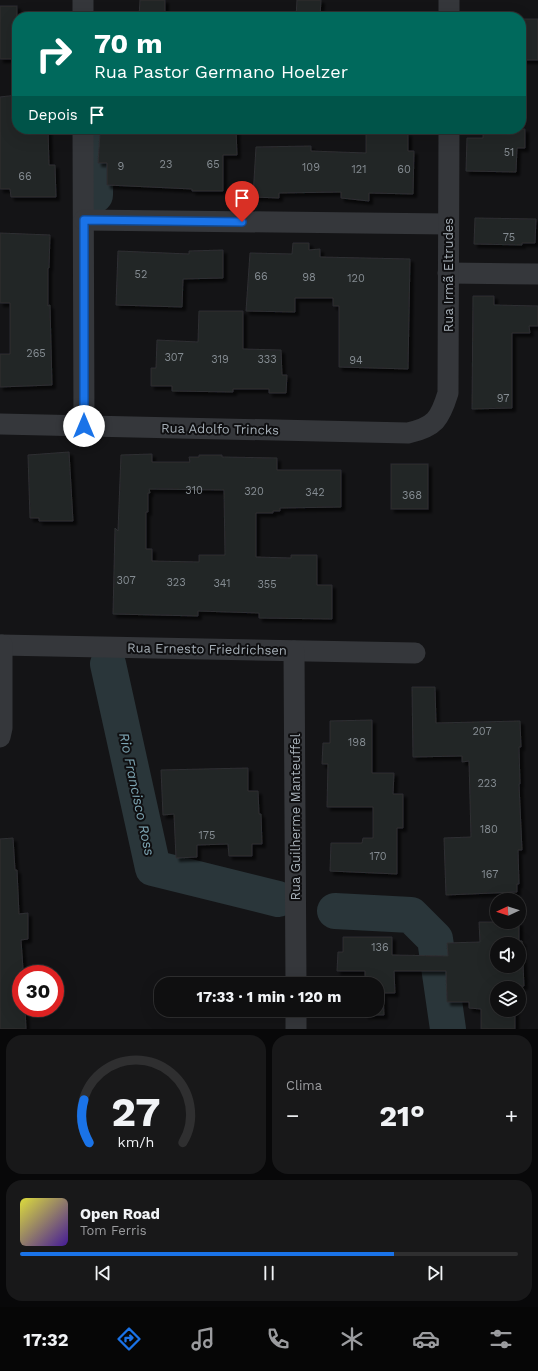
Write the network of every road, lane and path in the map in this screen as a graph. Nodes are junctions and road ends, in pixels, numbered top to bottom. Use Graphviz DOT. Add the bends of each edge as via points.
graph roads {
  1 [pos="83,0"];
  2 [pos="449,0"];
  3 [pos="83,12"];
  4 [pos="449,12"];
  5 [pos="83,134"];
  6 [pos="448,134"];
  7 [pos="84,220"];
  8 [pos="448,224"];
  9 [pos="448,273"];
  10 [pos="538,274"];
  11 [pos="437,419"];
  12 [pos="0,424"];
  13 [pos="84,426"];
  14 [pos="1,645"];
  15 [pos="294,651"];
  16 [pos="415,653"];
  17 [pos="0,737"];
  18 [pos="296,977"];
  19 [pos="296,1017"];
  20 [pos="296,1029"];
  1 -- 3 [label="street"];
  2 -- 4 [label="street"];
  5 -- 7 [label="street"];
  6 -- 8 [label="street, Rua Irmã Eltrudes"];
  7 -- 8 [label="street"];
  7 -- 13 [label="street"];
  8 -- 9 [label="street, Rua Irmã Eltrudes"];
  9 -- 10 [label="street"];
  9 -- 11 [label="street, Rua Irmã Eltrudes" via="448,393"];
  11 -- 13 [label="street, Rua Adolfo Trincks" via="424,429 408,433"];
  12 -- 13 [label="street, Rua Adolfo Trincks"];
  14 -- 15 [label="street, Rua Ernesto Friedrichsen"];
  14 -- 17 [label="street"];
  15 -- 16 [label="street, Rua Ernesto Friedrichsen"];
  15 -- 18 [label="street, Rua Guilherme Manteuffel"];
  19 -- 20 [label="street"];
}
